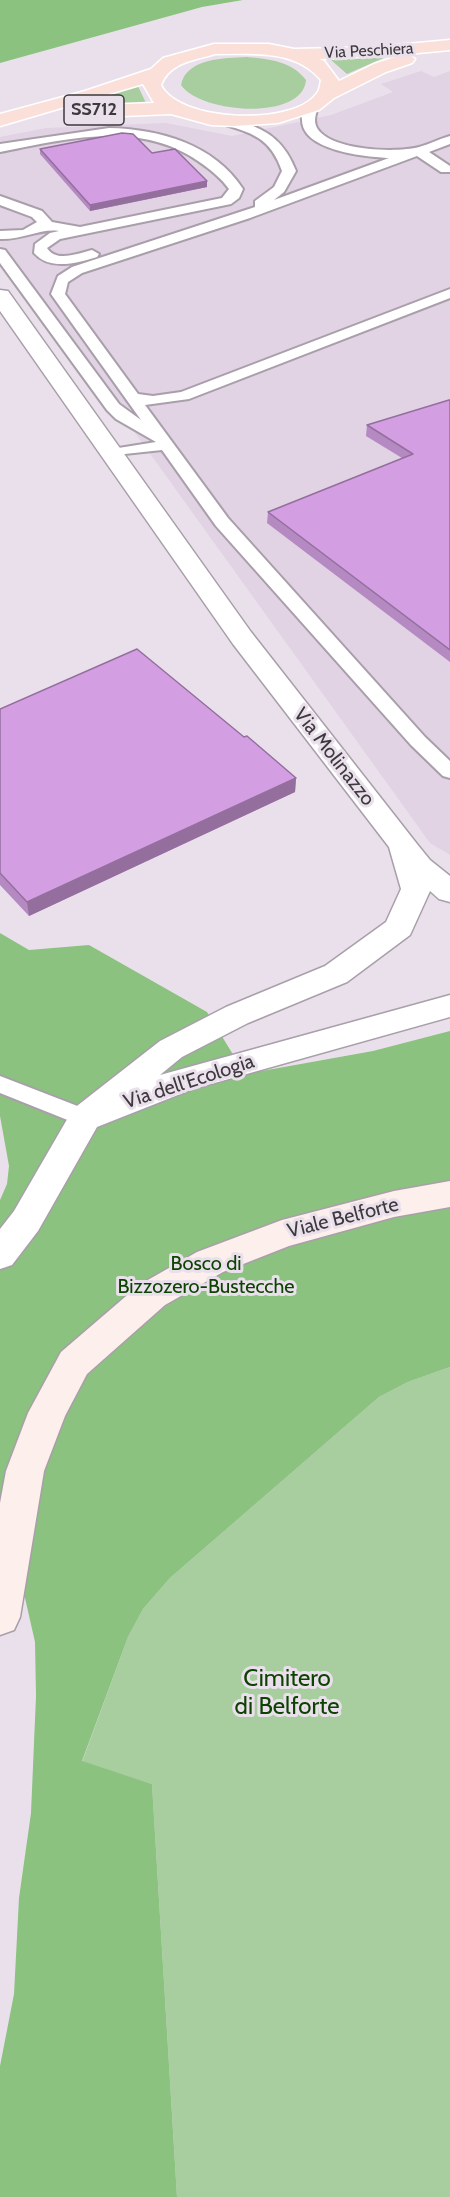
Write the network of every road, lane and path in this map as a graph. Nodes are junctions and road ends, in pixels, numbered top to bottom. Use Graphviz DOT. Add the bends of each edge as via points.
graph roads {
  1 [pos="448,46"];
  2 [pos="294,54"];
  3 [pos="157,73"];
  4 [pos="327,94"];
  5 [pos="312,106"];
  6 [pos="176,108"];
  7 [pos="7,118"];
  8 [pos="224,120"];
  9 [pos="450,140"];
  10 [pos="0,148"];
  11 [pos="417,152"];
  12 [pos="446,169"];
  13 [pos="0,200"];
  14 [pos="245,214"];
  15 [pos="44,222"];
  16 [pos="84,230"];
  17 [pos="0,235"];
  18 [pos="0,254"];
  19 [pos="35,263"];
  20 [pos="450,293"];
  21 [pos="0,296"];
  22 [pos="33,299"];
  23 [pos="132,398"];
  24 [pos="171,400"];
  25 [pos="164,442"];
  26 [pos="112,453"];
  27 [pos="446,767"];
  28 [pos="403,845"];
  29 [pos="450,892"];
  30 [pos="450,1006"];
  31 [pos="0,1084"];
  32 [pos="85,1118"];
  33 [pos="450,1194"];
  34 [pos="0,1255"];
  35 [pos="0,1617"];
  1 -- 2 [label="main road, Via Peschiera"];
  1 -- 4 [label="main road, Via Peschiera" via="380,68"];
  2 -- 3 [label="main road, Via Peschiera" via="269,49 214,49 169,62"];
  2 -- 4 [label="main road, Via Peschiera" via="318,65 330,79"];
  3 -- 6 [label="main road, Via Peschiera" via="152,85 159,98"];
  3 -- 7 [label="main road, Via Peschiera / SS712"];
  4 -- 5 [label="main road, Via Peschiera"];
  5 -- 8 [label="main road, Via Peschiera" via="278,117"];
  5 -- 11 [label="lane" via="307,126 330,144 372,153"];
  6 -- 7 [label="main road, Via Peschiera / SS712"];
  6 -- 8 [label="main road, Via Peschiera"];
  8 -- 14 [label="lane" via="262,133 283,150 289,171 279,189"];
  9 -- 11 [label="lane"];
  10 -- 16 [label="lane" via="98,132 160,136 192,148 236,189 226,201"];
  11 -- 12 [label="lane"];
  11 -- 14 [label="lane"];
  13 -- 15 [label="lane" via="37,214"];
  14 -- 19 [label="lane" via="184,222 69,260 46,258"];
  14 -- 23 [label="lane" via="88,266 65,276 58,284 58,294"];
  15 -- 16 [label="lane"];
  15 -- 17 [label="lane" via="28,233"];
  16 -- 19 [label="lane" via="55,236 40,247"];
  18 -- 22 [label="lane"];
  19 -- 22 [label="lane" via="29,291"];
  20 -- 24 [label="lane"];
  21 -- 26 [label="street, Via Molinazzo"];
  22 -- 25 [label="lane" via="122,416"];
  23 -- 24 [label="lane"];
  23 -- 25 [label="lane"];
  24 -- 25 [label="lane" via="162,410"];
  25 -- 26 [label="lane"];
  25 -- 27 [label="lane" via="249,555"];
  26 -- 28 [label="street, Via Molinazzo" via="242,638"];
  28 -- 29 [label="street" via="420,867"];
  28 -- 32 [label="street, Via Molinazzo" via="416,889 399,928 336,974 237,1015 171,1049"];
  30 -- 32 [label="street, Via dell'Ecologia" via="184,1079"];
  31 -- 32 [label="lane"];
  32 -- 34 [label="street" via="26,1221"];
  33 -- 35 [label="main road, Viale Belforte" via="394,1204 282,1234 210,1262 152,1295 74,1363 47,1413 25,1471"];
}
